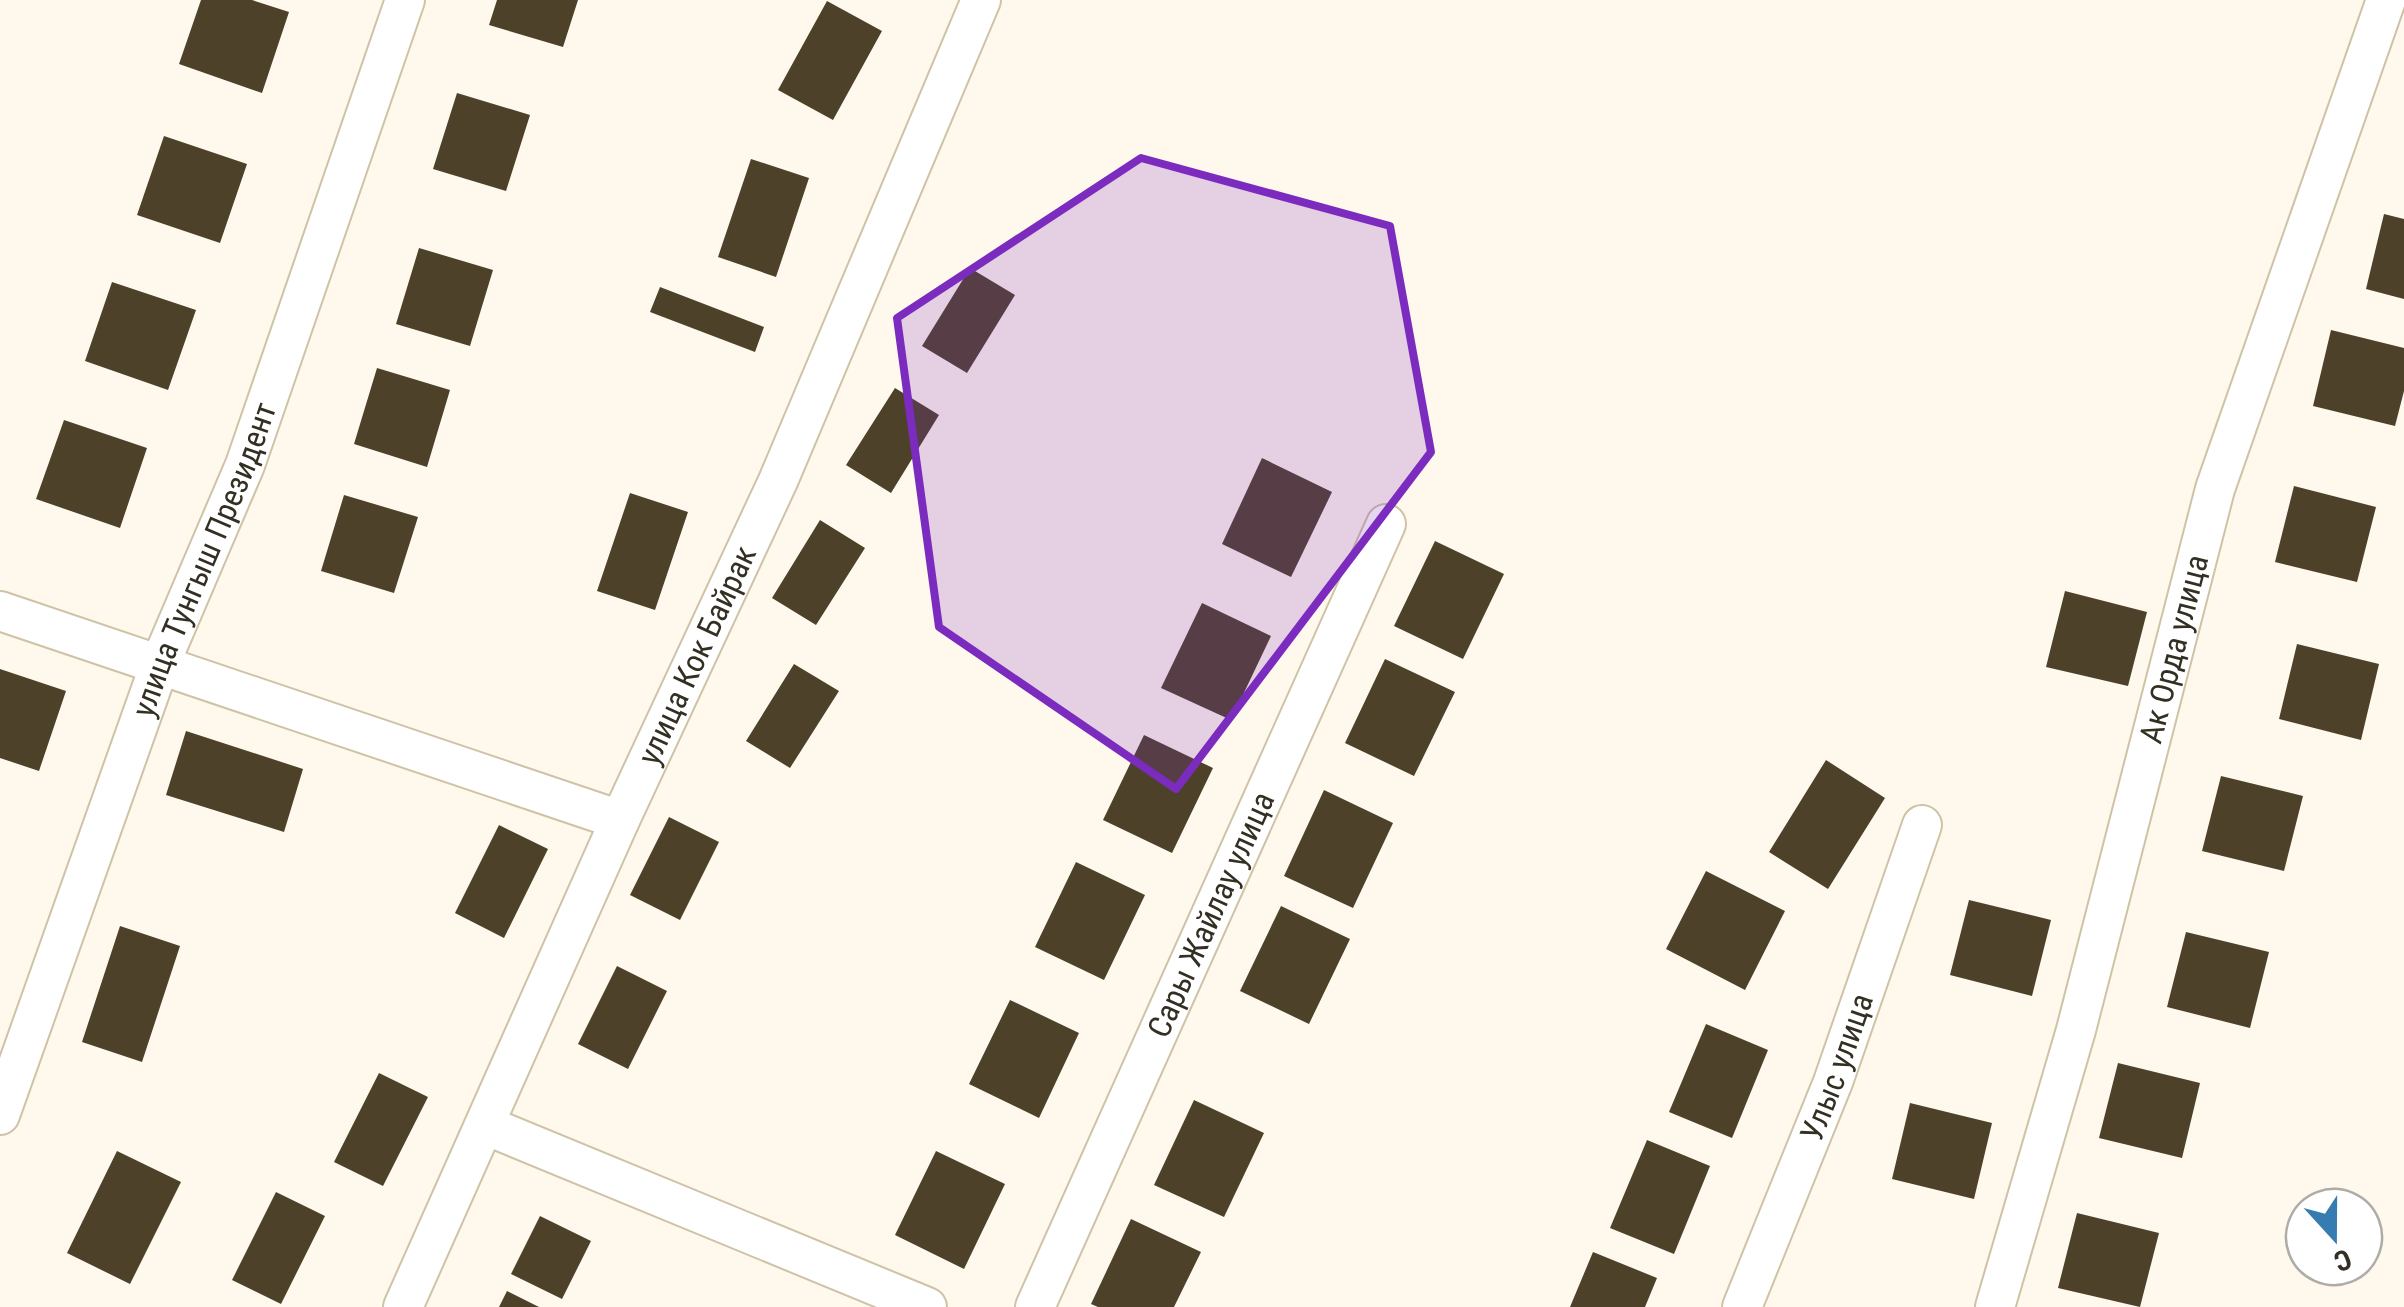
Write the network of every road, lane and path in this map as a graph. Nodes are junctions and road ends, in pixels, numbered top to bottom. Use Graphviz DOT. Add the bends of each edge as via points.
graph roads {
  1 [pos="404,0"];
  2 [pos="981,0"];
  3 [pos="2386,0"];
  4 [pos="1386,524"];
  5 [pos="0,611"];
  6 [pos="160,664"];
  7 [pos="620,820"];
  8 [pos="1922,825"];
  9 [pos="0,1116"];
  10 [pos="485,1125"];
  11 [pos="403,1307"];
  12 [pos="927,1307"];
  13 [pos="1034,1307"];
  14 [pos="1742,1307"];
  15 [pos="1995,1307"];
  1 -- 6 [label="street, улица Тунгыш Президент" via="245,465"];
  2 -- 7 [label="street, улица Кок Байрак" via="778,481"];
  3 -- 15 [label="street, Ак Орда улица" via="2215,489 2076,1030"];
  4 -- 13 [label="street, Сары Жайлау улица"];
  5 -- 6 [label="street"];
  6 -- 7 [label="street"];
  6 -- 9 [label="street, улица Тунгыш Президент"];
  7 -- 10 [label="street, улица Кок Байрак"];
  8 -- 14 [label="street, Улыс улица" via="1832,1082"];
  10 -- 11 [label="street, улица Кок Байрак"];
  10 -- 12 [label="street"];
}
